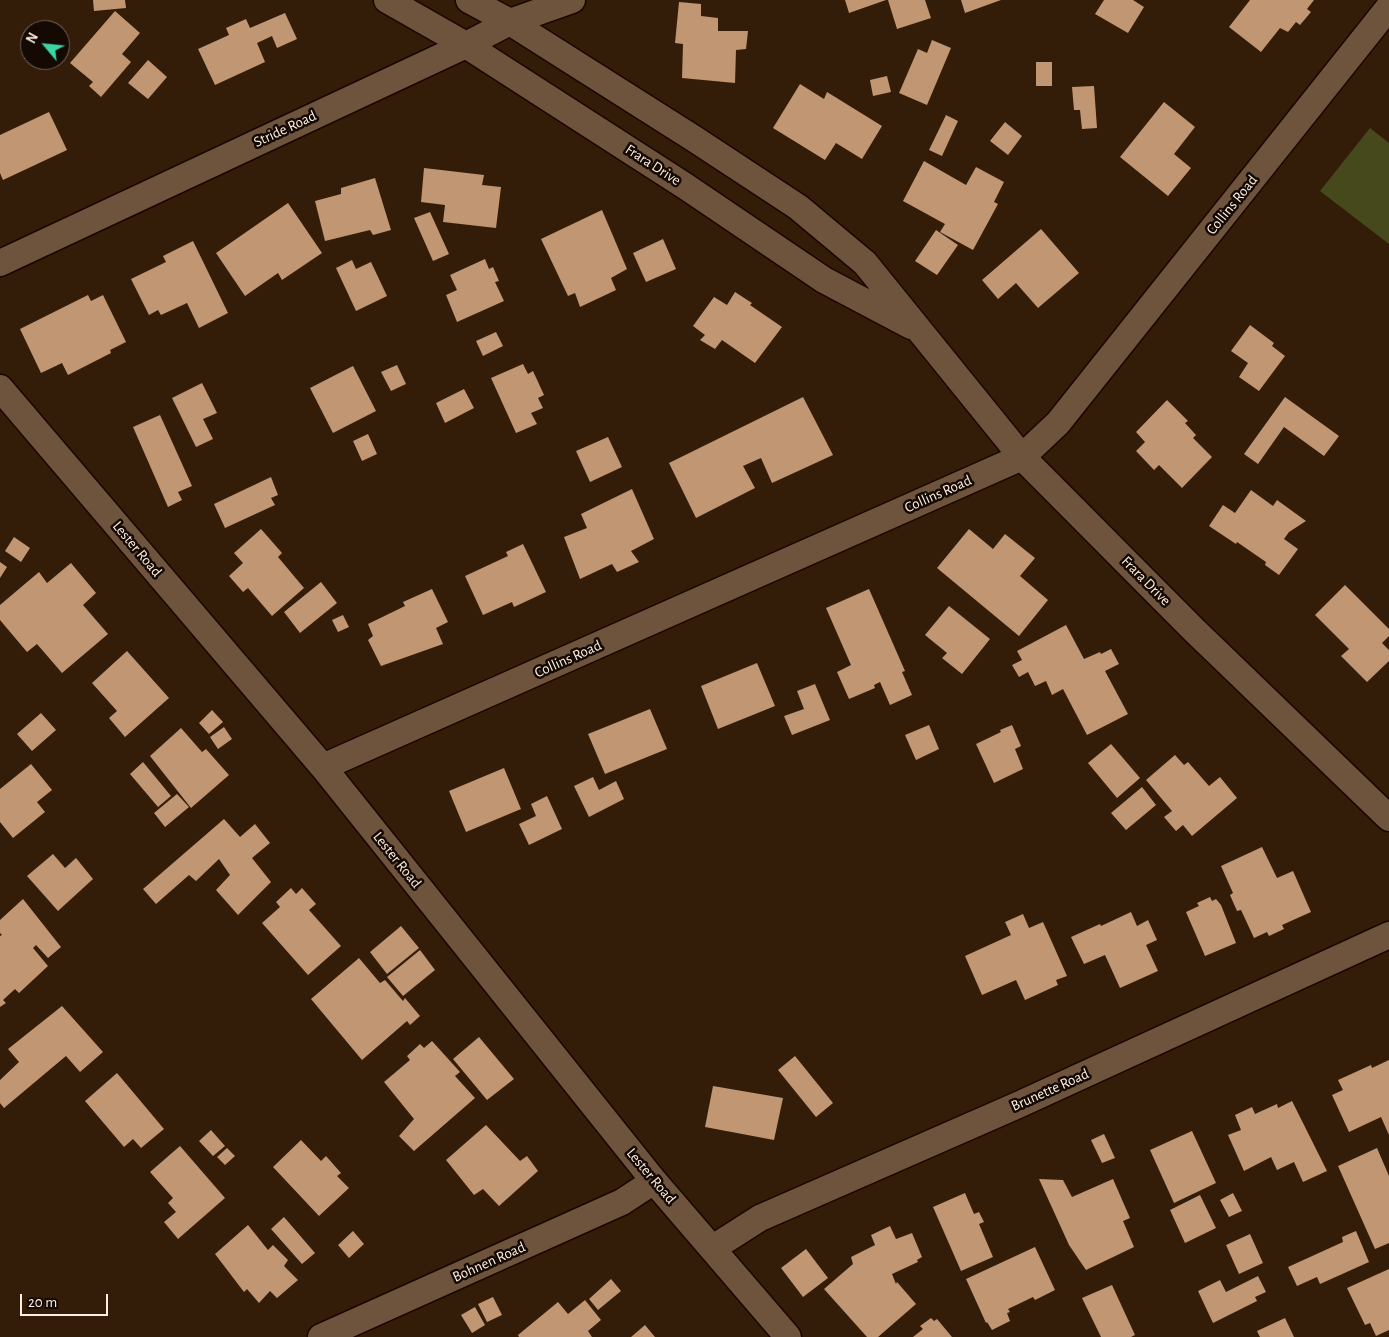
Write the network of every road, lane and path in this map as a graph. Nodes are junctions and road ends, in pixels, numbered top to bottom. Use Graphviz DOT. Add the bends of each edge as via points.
graph roads {
  1 [pos="387,0"];
  2 [pos="469,0"];
  3 [pos="572,0"];
  4 [pos="1389,7"];
  5 [pos="510,22"];
  6 [pos="466,45"];
  7 [pos="0,263"];
  8 [pos="918,329"];
  9 [pos="0,388"];
  10 [pos="1022,457"];
  11 [pos="323,767"];
  12 [pos="1389,818"];
  13 [pos="1389,935"];
  14 [pos="654,1181"];
  15 [pos="713,1248"];
  16 [pos="321,1337"];
  17 [pos="788,1337"];
  1 -- 6 [label="street, Frara Drive"];
  2 -- 5 [label="street, Frara Drive"];
  3 -- 5 [label="street, Stride Road"];
  4 -- 10 [label="street, Collins Road" via="1058,423"];
  5 -- 6 [label="street, Stride Road"];
  5 -- 8 [label="street, Frara Drive" via="798,207 865,263"];
  6 -- 7 [label="street, Stride Road"];
  6 -- 8 [label="street, Frara Drive" via="824,280"];
  8 -- 10 [label="street, Frara Drive"];
  9 -- 11 [label="street, Lester Road"];
  10 -- 11 [label="street, Collins Road"];
  10 -- 12 [label="street, Frara Drive" via="1194,630"];
  11 -- 14 [label="street, Lester Road"];
  13 -- 15 [label="street, Brunette Road" via="1009,1109 760,1218"];
  14 -- 15 [label="street, Lester Road"];
  14 -- 16 [label="street, Bohnen Road" via="622,1202"];
  15 -- 17 [label="street, Lester Road"];
}
